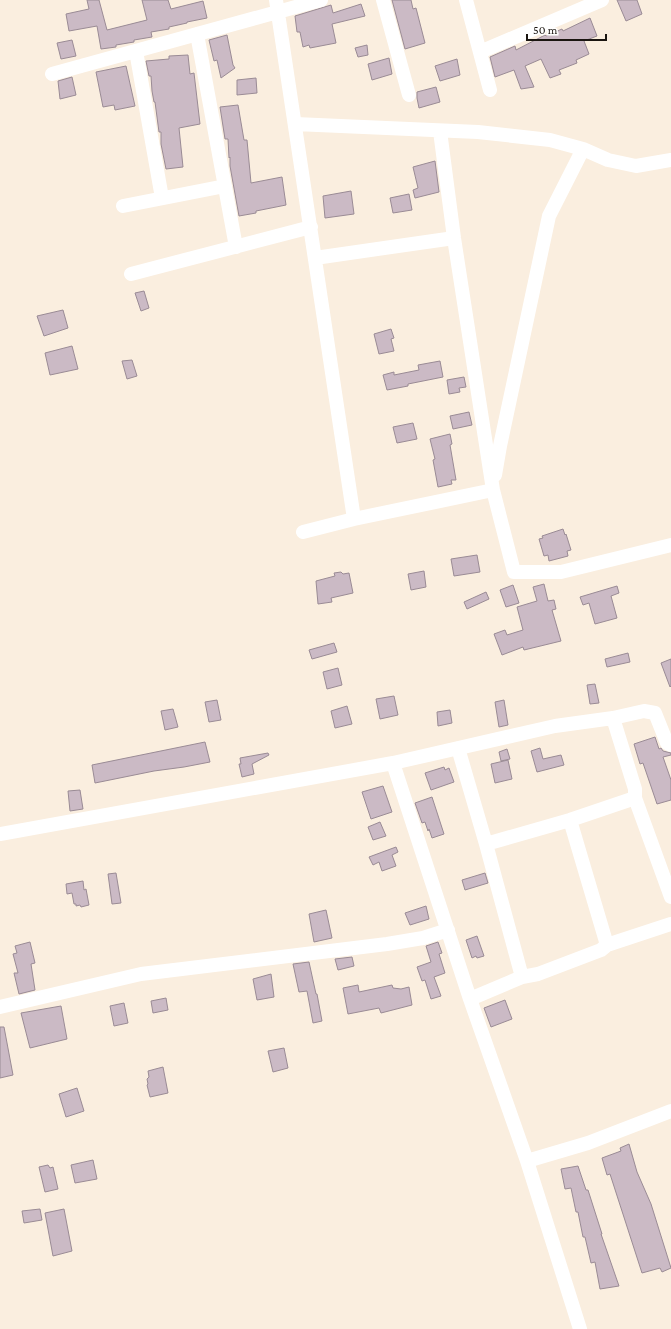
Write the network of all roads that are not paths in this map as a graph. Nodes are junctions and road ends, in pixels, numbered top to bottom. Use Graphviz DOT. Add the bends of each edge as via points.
graph roads {
  1 [pos="321,0"];
  2 [pos="383,0"];
  3 [pos="466,0"];
  4 [pos="602,0"];
  5 [pos="277,6"];
  6 [pos="197,34"];
  7 [pos="136,51"];
  8 [pos="480,52"];
  9 [pos="52,74"];
  10 [pos="490,90"];
  11 [pos="409,95"];
  12 [pos="295,124"];
  13 [pos="440,131"];
  14 [pos="583,149"];
  15 [pos="671,160"];
  16 [pos="224,186"];
  17 [pos="162,198"];
  18 [pos="123,206"];
  19 [pos="311,227"];
  20 [pos="454,238"];
  21 [pos="236,247"];
  22 [pos="315,258"];
  23 [pos="131,274"];
  24 [pos="493,490"];
  25 [pos="354,519"];
  26 [pos="303,532"];
  27 [pos="671,545"];
  28 [pos="613,718"];
  29 [pos="671,745"];
  30 [pos="458,748"];
  31 [pos="394,763"];
  32 [pos="635,798"];
  33 [pos="570,820"];
  34 [pos="0,834"];
  35 [pos="486,844"];
  36 [pos="671,897"];
  37 [pos="671,924"];
  38 [pos="448,930"];
  39 [pos="607,945"];
  40 [pos="522,977"];
  41 [pos="470,999"];
  42 [pos="0,1007"];
  43 [pos="671,1111"];
  44 [pos="527,1161"];
  45 [pos="580,1329"];
  1 -- 5 [label="street"];
  2 -- 11 [label="street"];
  3 -- 8 [label="street"];
  4 -- 8 [label="street"];
  5 -- 6 [label="street"];
  5 -- 12 [label="street"];
  6 -- 7 [label="street"];
  6 -- 16 [label="street"];
  7 -- 9 [label="street"];
  7 -- 17 [label="street"];
  8 -- 10 [label="street"];
  12 -- 13 [label="street"];
  12 -- 19 [label="street"];
  13 -- 14 [label="street" via="478,132 550,140"];
  13 -- 20 [label="street"];
  14 -- 15 [label="street" via="608,160 636,166"];
  14 -- 24 [label="street" via="550,216 500,446"];
  16 -- 17 [label="street"];
  16 -- 21 [label="street"];
  17 -- 18 [label="street"];
  19 -- 21 [label="street"];
  19 -- 22 [label="street"];
  20 -- 22 [label="street"];
  20 -- 24 [label="street"];
  21 -- 23 [label="street"];
  22 -- 25 [label="street"];
  24 -- 25 [label="street"];
  24 -- 27 [label="street" via="514,572 561,572"];
  25 -- 26 [label="street"];
  28 -- 29 [label="street" via="644,711 655,713 667,743"];
  28 -- 30 [label="street" via="555,726"];
  28 -- 32 [label="street" via="635,789"];
  30 -- 31 [label="street"];
  30 -- 35 [label="street"];
  31 -- 34 [label="street"];
  31 -- 38 [label="street"];
  32 -- 33 [label="street"];
  32 -- 36 [label="street"];
  33 -- 35 [label="street"];
  33 -- 39 [label="street"];
  35 -- 40 [label="street"];
  37 -- 39 [label="street"];
  38 -- 41 [label="street"];
  38 -- 42 [label="street" via="423,938 387,944 141,974"];
  39 -- 40 [label="street" via="601,950 552,969"];
  40 -- 41 [label="street"];
  41 -- 44 [label="street"];
  43 -- 44 [label="street" via="588,1143"];
  44 -- 45 [label="street"];
}
